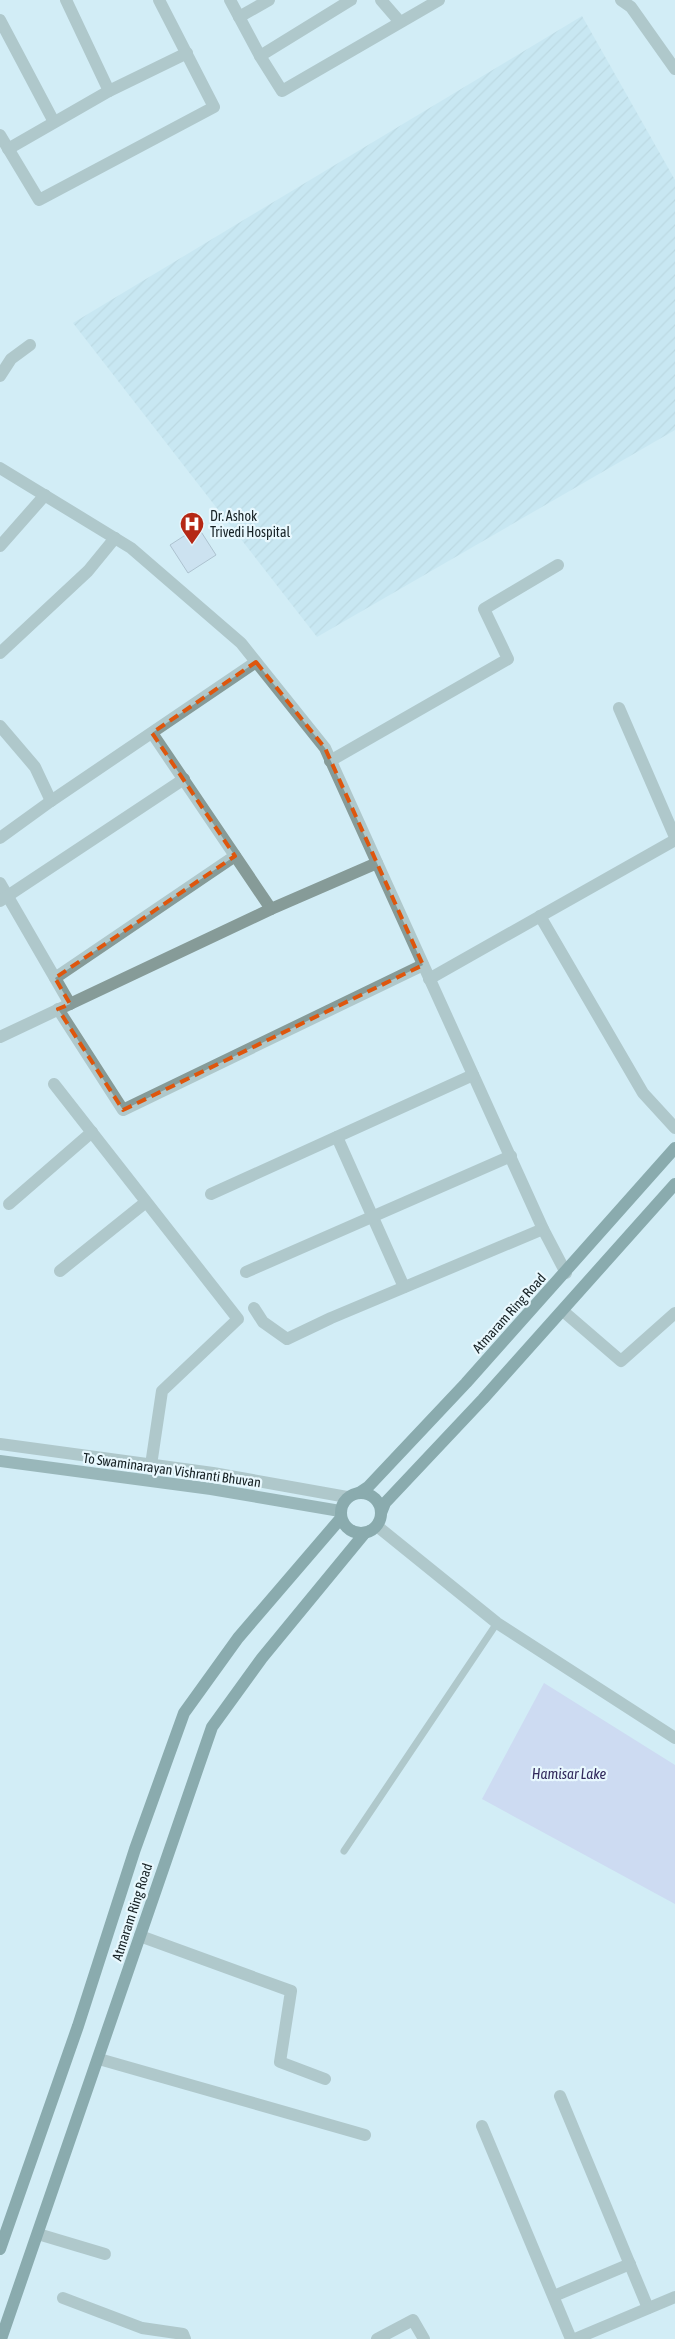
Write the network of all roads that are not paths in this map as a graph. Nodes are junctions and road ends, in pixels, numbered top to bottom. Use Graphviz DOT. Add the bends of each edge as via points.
graph roads {
  1 [pos="66,0"];
  2 [pos="159,0"];
  3 [pos="230,0"];
  4 [pos="269,0"];
  5 [pos="351,0"];
  6 [pos="381,0"];
  7 [pos="438,0"];
  8 [pos="627,2"];
  9 [pos="239,17"];
  10 [pos="0,20"];
  11 [pos="400,22"];
  12 [pos="187,53"];
  13 [pos="260,56"];
  14 [pos="675,69"];
  15 [pos="109,91"];
  16 [pos="54,122"];
  17 [pos="0,135"];
  18 [pos="8,149"];
  19 [pos="30,345"];
  20 [pos="0,376"];
  21 [pos="0,468"];
  22 [pos="45,495"];
  23 [pos="115,538"];
  24 [pos="0,546"];
  25 [pos="558,565"];
  26 [pos="0,653"];
  27 [pos="256,662"];
  28 [pos="619,708"];
  29 [pos="0,726"];
  30 [pos="152,733"];
  31 [pos="330,761"];
  32 [pos="184,780"];
  33 [pos="51,801"];
  34 [pos="0,838"];
  35 [pos="675,838"];
  36 [pos="235,856"];
  37 [pos="377,863"];
  38 [pos="0,883"];
  39 [pos="4,899"];
  40 [pos="271,909"];
  41 [pos="540,916"];
  42 [pos="423,965"];
  43 [pos="55,978"];
  44 [pos="429,979"];
  45 [pos="70,1004"];
  46 [pos="58,1010"];
  47 [pos="0,1037"];
  48 [pos="473,1075"];
  49 [pos="54,1084"];
  50 [pos="675,1128"];
  51 [pos="92,1132"];
  52 [pos="337,1137"];
  53 [pos="675,1148"];
  54 [pos="511,1156"];
  55 [pos="675,1184"];
  56 [pos="211,1194"];
  57 [pos="146,1202"];
  58 [pos="9,1204"];
  59 [pos="372,1218"];
  60 [pos="543,1229"];
  61 [pos="60,1271"];
  62 [pos="246,1272"];
  63 [pos="566,1272"];
  64 [pos="404,1287"];
  65 [pos="254,1308"];
  66 [pos="563,1311"];
  67 [pos="675,1314"];
  68 [pos="0,1444"];
  69 [pos="0,1461"];
  70 [pos="151,1465"];
  71 [pos="353,1495"];
  72 [pos="381,1513"];
  73 [pos="340,1514"];
  74 [pos="377,1526"];
  75 [pos="364,1534"];
  76 [pos="497,1622"];
  77 [pos="675,1738"];
  78 [pos="344,1851"];
  79 [pos="140,1936"];
  80 [pos="99,2059"];
  81 [pos="325,2079"];
  82 [pos="560,2096"];
  83 [pos="482,2126"];
  84 [pos="365,2135"];
  85 [pos="38,2234"];
  86 [pos="0,2249"];
  87 [pos="105,2254"];
  88 [pos="630,2264"];
  89 [pos="554,2296"];
  90 [pos="675,2297"];
  91 [pos="63,2298"];
  92 [pos="648,2308"];
  93 [pos="1,2339"];
  94 [pos="185,2339"];
  95 [pos="377,2339"];
  96 [pos="424,2339"];
  97 [pos="573,2339"];
  1 -- 15 [label="street"];
  2 -- 12 [label="street"];
  3 -- 9 [label="street"];
  4 -- 9 [label="street"];
  5 -- 13 [label="street"];
  6 -- 11 [label="street"];
  7 -- 11 [label="street"];
  8 -- 14 [label="street"];
  9 -- 13 [label="street"];
  10 -- 16 [label="street"];
  11 -- 13 [label="street" via="282,91"];
  12 -- 15 [label="street"];
  12 -- 18 [label="street" via="214,107 98,170 39,200"];
  15 -- 16 [label="street"];
  16 -- 18 [label="street"];
  17 -- 18 [label="street"];
  19 -- 20 [label="street" via="11,359"];
  21 -- 22 [label="street"];
  22 -- 23 [label="street"];
  22 -- 24 [label="street"];
  23 -- 26 [label="street" via="88,571"];
  23 -- 27 [label="street" via="131,548 241,643"];
  25 -- 31 [label="street" via="484,609 508,659"];
  27 -- 30 [label="street"];
  27 -- 31 [label="street" via="324,748"];
  28 -- 35 [label="street"];
  29 -- 33 [label="street" via="35,767"];
  30 -- 32 [label="street"];
  30 -- 33 [label="street"];
  31 -- 37 [label="street"];
  32 -- 36 [label="street"];
  32 -- 39 [label="street"];
  33 -- 34 [label="street"];
  35 -- 41 [label="street"];
  36 -- 40 [label="street"];
  36 -- 43 [label="street"];
  37 -- 40 [label="street"];
  37 -- 42 [label="street"];
  38 -- 39 [label="street"];
  39 -- 43 [label="street"];
  40 -- 45 [label="street"];
  41 -- 44 [label="street"];
  41 -- 50 [label="street" via="643,1093"];
  42 -- 44 [label="street"];
  42 -- 46 [label="street" via="124,1110"];
  43 -- 45 [label="street"];
  44 -- 48 [label="street"];
  45 -- 46 [label="street"];
  46 -- 47 [label="street"];
  48 -- 52 [label="street"];
  48 -- 54 [label="street"];
  49 -- 51 [label="street"];
  51 -- 57 [label="street"];
  51 -- 58 [label="street"];
  52 -- 56 [label="street"];
  52 -- 59 [label="street"];
  53 -- 63 [label="main road, Atmaram Ring Road"];
  54 -- 59 [label="street"];
  54 -- 60 [label="street"];
  55 -- 66 [label="main road"];
  57 -- 61 [label="street"];
  57 -- 70 [label="street" via="238,1319 162,1391"];
  59 -- 62 [label="street"];
  59 -- 64 [label="street"];
  60 -- 63 [label="street"];
  60 -- 64 [label="street"];
  63 -- 71 [label="main road, Atmaram Ring Road" via="368,1487"];
  64 -- 65 [label="street" via="287,1339 263,1322"];
  66 -- 67 [label="street" via="621,1360"];
  66 -- 72 [label="main road" via="385,1502"];
  68 -- 70 [label="street"];
  69 -- 73 [label="main road, To Swaminarayan Vishranti Bhuvan" via="211,1489"];
  70 -- 71 [label="street"];
  71 -- 72 [label="main road" via="371,1496"];
  71 -- 73 [label="main road"];
  72 -- 74 [label="main road"];
  73 -- 75 [label="main road" via="349,1531"];
  73 -- 86 [label="main road, Atmaram Ring Road" via="238,1638 184,1713"];
  74 -- 75 [label="main road"];
  74 -- 76 [label="street"];
  75 -- 79 [label="main road, Atmaram Ring Road" via="262,1658 212,1727"];
  76 -- 77 [label="street"];
  76 -- 78 [label="lane"];
  79 -- 80 [label="main road, Atmaram Ring Road"];
  79 -- 81 [label="street" via="291,1990 280,2062"];
  80 -- 84 [label="street"];
  80 -- 85 [label="main road, Atmaram Ring Road"];
  82 -- 88 [label="street"];
  83 -- 89 [label="street"];
  85 -- 87 [label="street"];
  85 -- 93 [label="main road, Atmaram Ring Road"];
  88 -- 89 [label="street"];
  88 -- 92 [label="street"];
  89 -- 97 [label="street"];
  90 -- 92 [label="street"];
  91 -- 94 [label="street" via="142,2328 184,2334"];
  92 -- 97 [label="street"];
  95 -- 96 [label="street" via="413,2320"];
}
